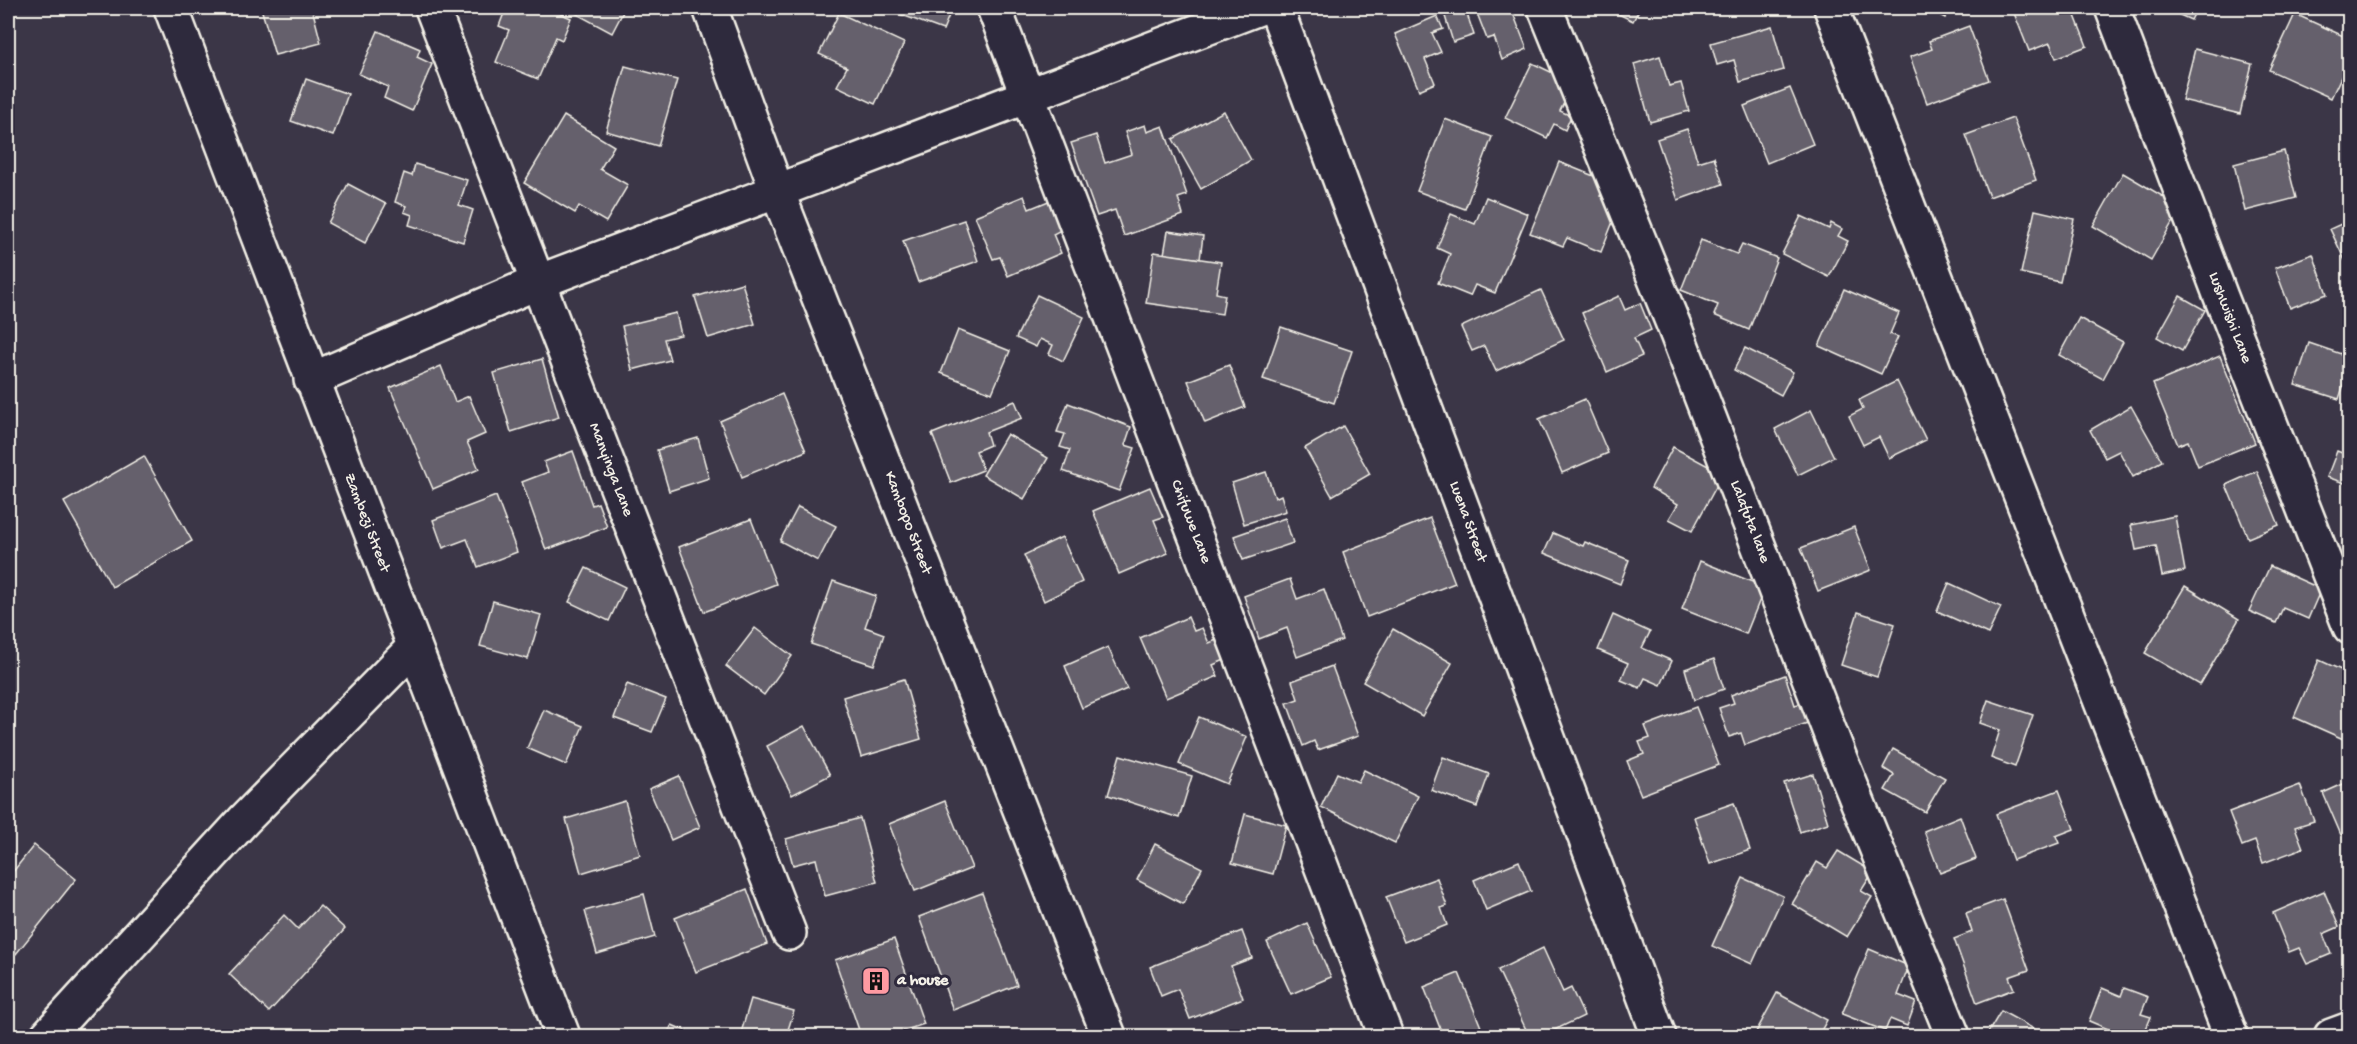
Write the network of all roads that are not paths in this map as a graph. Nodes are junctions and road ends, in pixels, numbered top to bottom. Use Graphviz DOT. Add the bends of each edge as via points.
graph roads {
  1 [pos="171,8"];
  2 [pos="432,8"];
  3 [pos="710,8"];
  4 [pos="994,8"];
  5 [pos="1259,8"];
  6 [pos="1276,8"];
  7 [pos="1545,8"];
  8 [pos="1831,8"];
  9 [pos="2112,8"];
  10 [pos="1028,94"];
  11 [pos="777,191"];
  12 [pos="538,282"];
  13 [pos="311,380"];
  14 [pos="2349,627"];
  15 [pos="414,648"];
  16 [pos="789,933"];
  17 [pos="2349,1029"];
  18 [pos="47,1036"];
  19 [pos="563,1036"];
  20 [pos="1109,1036"];
  21 [pos="1386,1036"];
  22 [pos="1659,1036"];
  23 [pos="1953,1036"];
  24 [pos="2231,1036"];
  25 [pos="2331,1036"];
  1 -- 13 [label="street, Zambezi Street"];
  2 -- 12 [label="street, Manyinga Lane"];
  3 -- 11 [label="street, Kambopo Street"];
  4 -- 10 [label="street, Chifuwe Lane"];
  5 -- 10 [label="street"];
  6 -- 22 [label="street, Luena Street"];
  7 -- 23 [label="street, Lalafuta lane"];
  8 -- 24 [label="street"];
  9 -- 14 [label="street, Lushwishi Lane"];
  10 -- 11 [label="street"];
  10 -- 21 [label="street, Chifuwe Lane"];
  11 -- 12 [label="street"];
  11 -- 20 [label="street, Kambopo Street"];
  12 -- 13 [label="street"];
  12 -- 16 [label="street, Manyinga Lane"];
  13 -- 15 [label="street, Zambezi Street"];
  15 -- 18 [label="street" via="244,820"];
  15 -- 19 [label="street, Zambezi Street"];
  17 -- 25 [label="street"];
}
